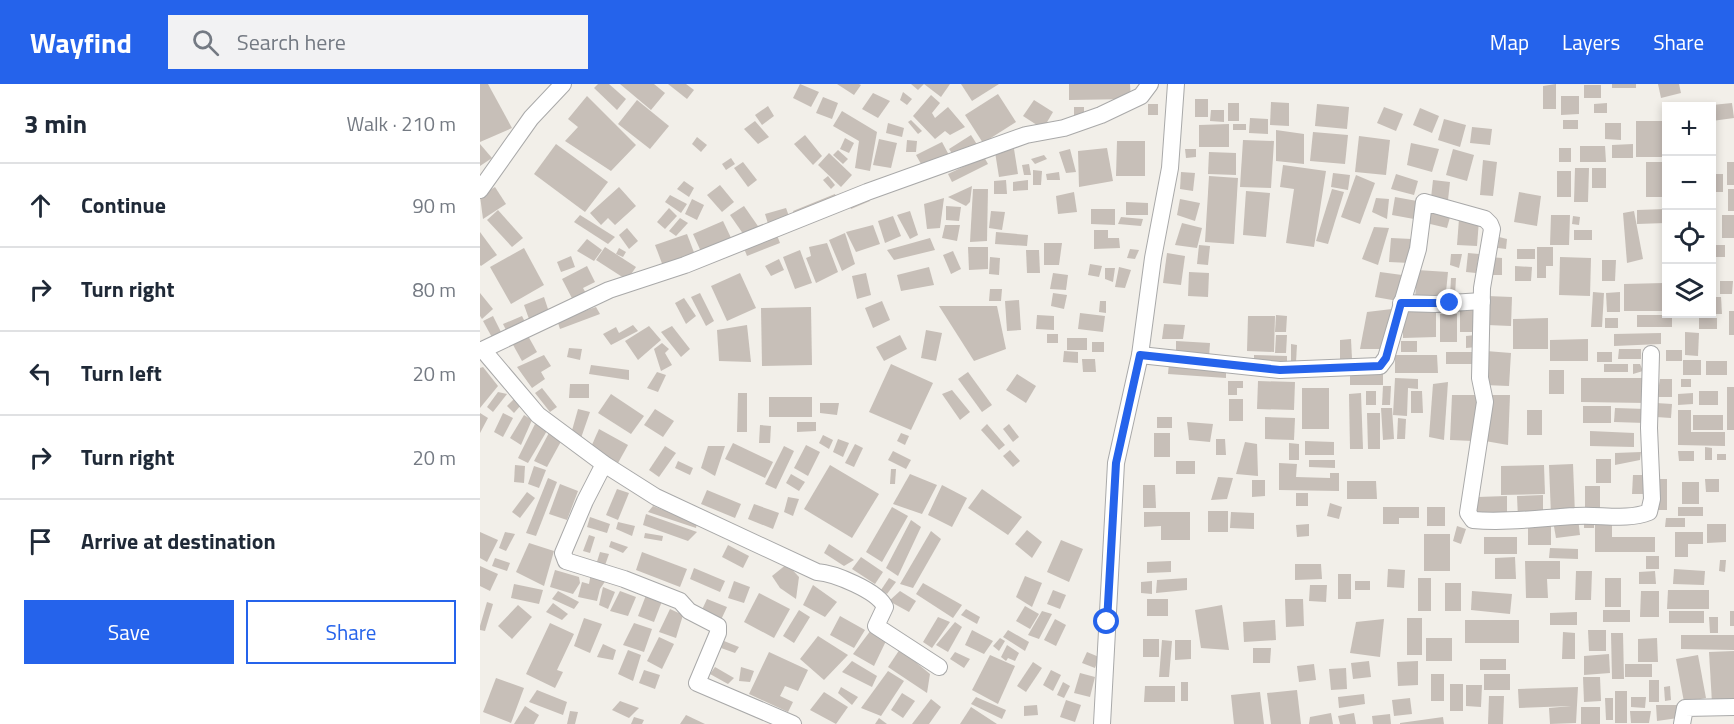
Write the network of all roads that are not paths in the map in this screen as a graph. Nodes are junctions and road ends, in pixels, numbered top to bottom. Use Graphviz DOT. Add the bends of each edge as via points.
graph roads {
  1 [pos="563,84"];
  2 [pos="1150,84"];
  3 [pos="1176,84"];
  4 [pos="480,190"];
  5 [pos="1482,302"];
  6 [pos="1401,303"];
  7 [pos="481,350"];
  8 [pos="1651,354"];
  9 [pos="1140,355"];
  10 [pos="604,464"];
  11 [pos="939,667"];
  12 [pos="1734,707"];
  13 [pos="793,724"];
  14 [pos="1102,724"];
  15 [pos="1682,724"];
  1 -- 4 [label="street" via="531,118"];
  2 -- 7 [label="street" via="1142,96 1101,115 1064,128 1026,135 867,192 685,266 609,290"];
  3 -- 9 [label="street" via="1170,168"];
  5 -- 6 [label="street"];
  5 -- 6 [label="street" via="1490,224 1425,201 1418,249"];
  5 -- 8 [label="street" via="1480,378 1485,402 1468,506 1473,520 1632,517 1649,512"];
  6 -- 9 [label="street" via="1386,358 1380,366 1280,370"];
  7 -- 10 [label="street" via="538,415"];
  9 -- 14 [label="street" via="1116,463"];
  10 -- 11 [label="street" via="656,497 817,572 833,573 875,597 885,607 876,626"];
  10 -- 13 [label="street" via="563,553 566,561 680,601 689,611 718,626 697,683"];
  12 -- 15 [label="street" via="1685,708"];
}
